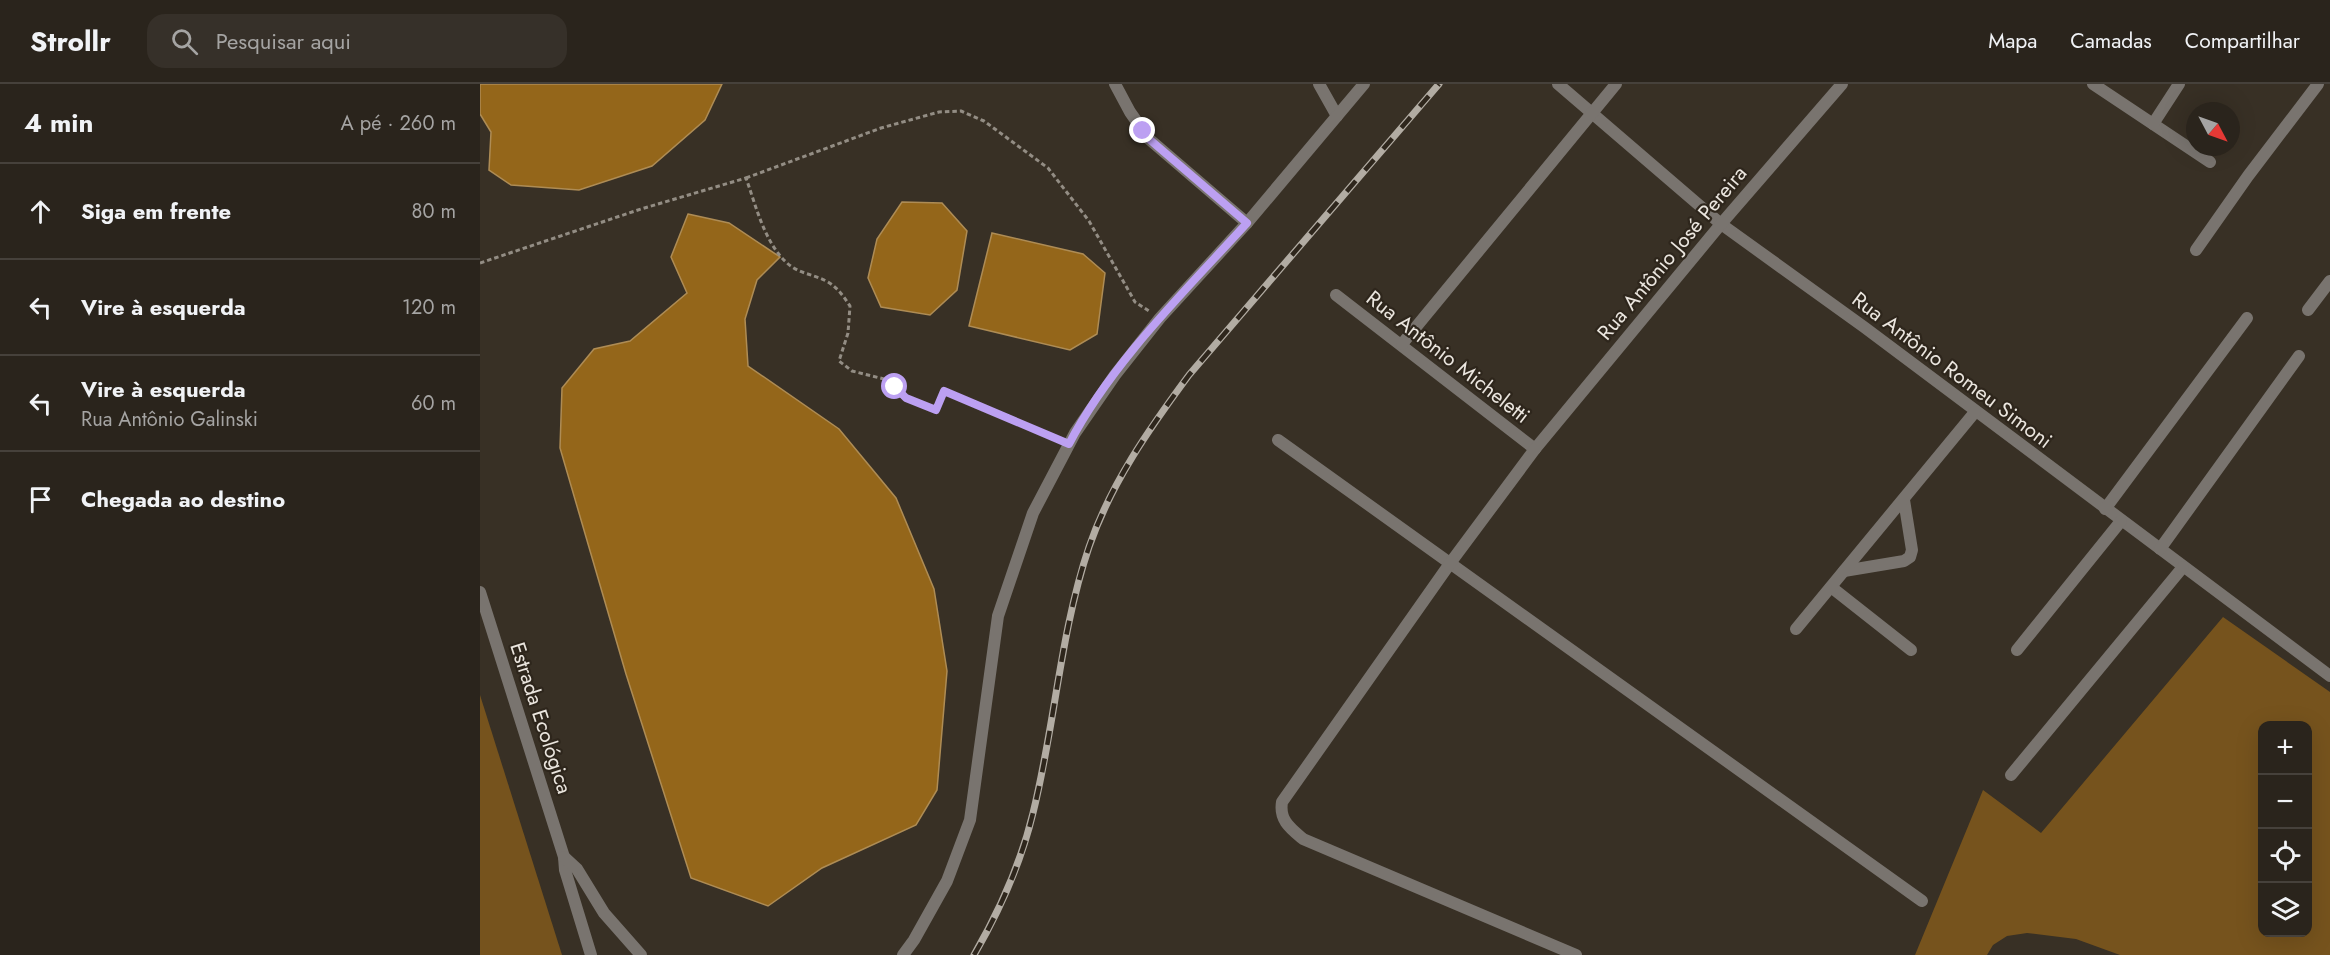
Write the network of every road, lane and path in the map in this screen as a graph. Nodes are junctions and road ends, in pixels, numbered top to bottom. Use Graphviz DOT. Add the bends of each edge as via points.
graph roads {
  1 [pos="1115,84"];
  2 [pos="1319,84"];
  3 [pos="1364,84"];
  4 [pos="1558,84"];
  5 [pos="1616,84"];
  6 [pos="1842,84"];
  7 [pos="2093,84"];
  8 [pos="2179,84"];
  9 [pos="2318,84"];
  10 [pos="1590,113"];
  11 [pos="1337,116"];
  12 [pos="2152,124"];
  13 [pos="2210,162"];
  14 [pos="746,178"];
  15 [pos="1247,223"];
  16 [pos="1721,224"];
  17 [pos="2196,250"];
  18 [pos="480,263"];
  19 [pos="2330,281"];
  20 [pos="1336,295"];
  21 [pos="2308,310"];
  22 [pos="1160,318"];
  23 [pos="2247,318"];
  24 [pos="1402,344"];
  25 [pos="2299,356"];
  26 [pos="1975,412"];
  27 [pos="1278,440"];
  28 [pos="1069,444"];
  29 [pos="1535,449"];
  30 [pos="1904,500"];
  31 [pos="2105,509"];
  32 [pos="2121,521"];
  33 [pos="2160,549"];
  34 [pos="1451,562"];
  35 [pos="2183,567"];
  36 [pos="1844,571"];
  37 [pos="1831,587"];
  38 [pos="480,592"];
  39 [pos="1796,628"];
  40 [pos="1911,650"];
  41 [pos="2017,650"];
  42 [pos="2330,676"];
  43 [pos="2011,775"];
  44 [pos="564,857"];
  45 [pos="1922,901"];
  46 [pos="591,955"];
  47 [pos="641,955"];
  48 [pos="903,955"];
  49 [pos="1576,955"];
  1 -- 15 [label="street" via="1149,139"];
  2 -- 11 [label="street"];
  3 -- 11 [label="street"];
  4 -- 10 [label="street, Rua Antônio Romeu Simoni"];
  5 -- 10 [label="street"];
  6 -- 16 [label="street, Rua Antônio José Pereira"];
  7 -- 12 [label="street"];
  8 -- 12 [label="street"];
  9 -- 17 [label="street"];
  10 -- 16 [label="street, Rua Antônio Romeu Simoni"];
  10 -- 24 [label="street"];
  11 -- 15 [label="street"];
  12 -- 13 [label="street"];
  14 -- 18 [label="path"];
  14 -- 22 [label="path" via="881,128 939,112 961,111 984,121 1048,168 1089,221 1135,302"];
  14 -- 28 [label="path" via="772,244 786,262 806,275 827,281 850,306 848,333 839,361 852,371 884,379 906,398 936,410 944,391"];
  15 -- 22 [label="street"];
  16 -- 26 [label="street, Rua Antônio Romeu Simoni"];
  16 -- 29 [label="street, Rua Antônio José Pereira"];
  19 -- 21 [label="street"];
  20 -- 24 [label="street, Rua Antônio Micheletti"];
  22 -- 28 [label="street" via="1114,375"];
  23 -- 31 [label="street"];
  24 -- 29 [label="street, Rua Antônio Micheletti"];
  25 -- 33 [label="street"];
  26 -- 30 [label="street"];
  26 -- 31 [label="street, Rua Antônio Romeu Simoni"];
  27 -- 34 [label="street"];
  28 -- 48 [label="street" via="1033,513 998,616 970,820 947,881"];
  29 -- 34 [label="street, Rua Antônio José Pereira"];
  30 -- 36 [label="street"];
  30 -- 36 [label="street" via="1910,557"];
  31 -- 32 [label="street, Rua Antônio Romeu Simoni"];
  32 -- 33 [label="street, Rua Antônio Romeu Simoni"];
  32 -- 41 [label="street"];
  33 -- 35 [label="street, Rua Antônio Romeu Simoni"];
  34 -- 45 [label="street"];
  34 -- 49 [label="street, Rua Antônio José Pereira" via="1282,802 1280,812 1287,826 1303,839"];
  35 -- 42 [label="street, Rua Antônio Romeu Simoni"];
  35 -- 43 [label="street"];
  36 -- 37 [label="street"];
  37 -- 39 [label="street"];
  37 -- 40 [label="street"];
  38 -- 44 [label="street, Estrada Ecológica"];
  44 -- 46 [label="street, Estrada Ecológica"];
  44 -- 47 [label="street, Estrada Ecológica" via="577,869 604,913"];
}
